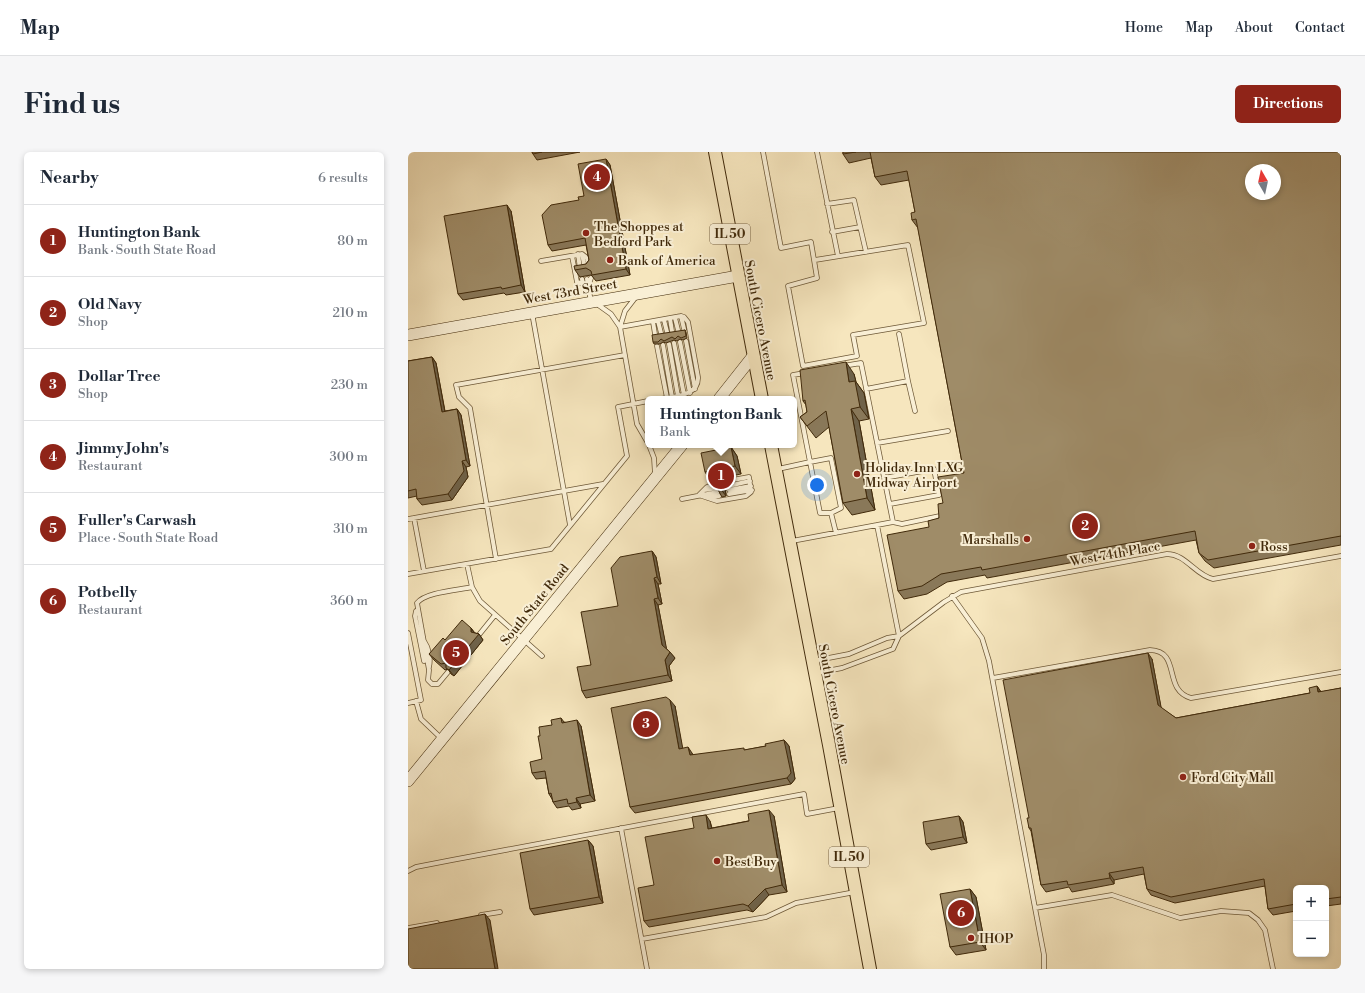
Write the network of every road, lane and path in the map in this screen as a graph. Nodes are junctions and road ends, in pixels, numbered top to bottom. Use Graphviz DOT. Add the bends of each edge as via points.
graph roads {
  1 [pos="715,152"];
  2 [pos="763,152"];
  3 [pos="817,152"];
  4 [pos="827,204"];
  5 [pos="860,227"];
  6 [pos="832,232"];
  7 [pos="866,252"];
  8 [pos="580,254"];
  9 [pos="572,256"];
  10 [pos="838,256"];
  11 [pos="814,260"];
  12 [pos="541,261"];
  13 [pos="738,276"];
  14 [pos="641,293"];
  15 [pos="592,302"];
  16 [pos="532,313"];
  17 [pos="681,316"];
  18 [pos="675,318"];
  19 [pos="670,319"];
  20 [pos="664,320"];
  21 [pos="658,321"];
  22 [pos="653,322"];
  23 [pos="620,328"];
  24 [pos="684,329"];
  25 [pos="678,330"];
  26 [pos="672,331"];
  27 [pos="666,332"];
  28 [pos="661,333"];
  29 [pos="408,334"];
  30 [pos="655,334"];
  31 [pos="899,334"];
  32 [pos="686,341"];
  33 [pos="680,342"];
  34 [pos="674,343"];
  35 [pos="669,344"];
  36 [pos="663,345"];
  37 [pos="657,346"];
  38 [pos="625,355"];
  39 [pos="753,356"];
  40 [pos="838,367"];
  41 [pos="542,370"];
  42 [pos="808,372"];
  43 [pos="908,381"];
  44 [pos="695,389"];
  45 [pos="866,389"];
  46 [pos="690,393"];
  47 [pos="684,395"];
  48 [pos="667,396"];
  49 [pos="672,396"];
  50 [pos="678,396"];
  51 [pos="721,396"];
  52 [pos="761,396"];
  53 [pos="645,402"];
  54 [pos="634,404"];
  55 [pos="915,411"];
  56 [pos="948,431"];
  57 [pos="640,432"];
  58 [pos="645,434"];
  59 [pos="645,439"];
  60 [pos="877,443"];
  61 [pos="650,448"];
  62 [pos="679,448"];
  63 [pos="772,448"];
  64 [pos="810,462"];
  65 [pos="775,469"];
  66 [pos="655,477"];
  67 [pos="884,478"];
  68 [pos="750,483"];
  69 [pos="603,484"];
  70 [pos="718,490"];
  71 [pos="564,491"];
  72 [pos="699,495"];
  73 [pos="682,498"];
  74 [pos="706,499"];
  75 [pos="890,504"];
  76 [pos="487,505"];
  77 [pos="831,513"];
  78 [pos="940,516"];
  79 [pos="414,518"];
  80 [pos="408,519"];
  81 [pos="893,522"];
  82 [pos="570,525"];
  83 [pos="877,525"];
  84 [pos="836,533"];
  85 [pos="790,542"];
  86 [pos="1341,556"];
  87 [pos="496,558"];
  88 [pos="467,564"];
  89 [pos="424,571"];
  90 [pos="408,574"];
  91 [pos="472,587"];
  92 [pos="952,596"];
  93 [pos="417,607"];
  94 [pos="495,615"];
  95 [pos="408,632"];
  96 [pos="478,636"];
  97 [pos="898,636"];
  98 [pos="523,640"];
  99 [pos="542,656"];
  100 [pos="413,661"];
  101 [pos="813,661"];
  102 [pos="408,662"];
  103 [pos="448,672"];
  104 [pos="1341,672"];
  105 [pos="815,673"];
  106 [pos="427,676"];
  107 [pos="993,678"];
  108 [pos="416,701"];
  109 [pos="408,703"];
  110 [pos="442,739"];
  111 [pos="408,781"];
  112 [pos="840,808"];
  113 [pos="621,828"];
  114 [pos="408,871"];
  115 [pos="856,892"];
  116 [pos="1035,908"];
  117 [pos="500,912"];
  118 [pos="477,916"];
  119 [pos="444,922"];
  120 [pos="408,928"];
  121 [pos="642,939"];
  122 [pos="647,969"];
  123 [pos="870,969"];
  124 [pos="1044,969"];
  125 [pos="1273,969"];
  1 -- 13 [label="main road, South Cicero Avenue / IL 50"];
  2 -- 11 [label="lane" via="781,248 811,242"];
  3 -- 4 [label="lane"];
  4 -- 5 [label="lane" via="854,200"];
  4 -- 6 [label="lane"];
  5 -- 6 [label="lane"];
  5 -- 7 [label="lane"];
  6 -- 10 [label="lane"];
  7 -- 10 [label="lane"];
  7 -- 11 [label="lane" via="908,245 924,323 853,335 857,356 803,366 788,286 817,278"];
  8 -- 8 [label="lane" via="585,268 587,258"];
  8 -- 9 [label="lane"];
  9 -- 12 [label="lane"];
  9 -- 15 [label="lane" via="577,282 586,280"];
  10 -- 11 [label="lane"];
  13 -- 14 [label="street, West 73rd Street"];
  13 -- 39 [label="main road, South Cicero Avenue / IL 50"];
  14 -- 15 [label="street, West 73rd Street"];
  14 -- 23 [label="lane" via="628,305"];
  15 -- 16 [label="street, West 73rd Street"];
  15 -- 23 [label="lane" via="611,314"];
  16 -- 29 [label="street, West 73rd Street"];
  16 -- 41 [label="lane"];
  17 -- 18 [label="lane"];
  17 -- 24 [label="lane"];
  17 -- 44 [label="lane" via="688,322 698,378"];
  18 -- 19 [label="lane"];
  18 -- 25 [label="lane"];
  19 -- 20 [label="lane"];
  19 -- 26 [label="lane"];
  20 -- 21 [label="lane"];
  20 -- 27 [label="lane"];
  21 -- 22 [label="lane"];
  21 -- 28 [label="lane"];
  22 -- 23 [label="lane"];
  22 -- 30 [label="lane"];
  23 -- 38 [label="lane"];
  31 -- 43 [label="lane"];
  32 -- 44 [label="lane"];
  33 -- 46 [label="lane"];
  34 -- 47 [label="lane"];
  35 -- 50 [label="lane"];
  36 -- 49 [label="lane"];
  37 -- 48 [label="lane"];
  38 -- 41 [label="lane"];
  38 -- 54 [label="lane"];
  39 -- 51 [label="street"];
  39 -- 52 [label="main road, South Cicero Avenue / IL 50"];
  40 -- 45 [label="lane" via="860,363"];
  41 -- 71 [label="lane"];
  41 -- 76 [label="lane" via="456,385 459,397 470,408"];
  42 -- 64 [label="lane" via="793,375"];
  43 -- 45 [label="lane"];
  43 -- 55 [label="lane"];
  44 -- 46 [label="lane"];
  45 -- 60 [label="lane"];
  46 -- 47 [label="lane"];
  47 -- 50 [label="lane"];
  53 -- 54 [label="lane"];
  54 -- 57 [label="lane"];
  54 -- 69 [label="lane" via="618,407 626,456"];
  56 -- 60 [label="lane"];
  57 -- 58 [label="lane"];
  57 -- 59 [label="lane"];
  60 -- 67 [label="lane"];
  61 -- 66 [label="lane"];
  62 -- 66 [label="street, South State Road"];
  63 -- 65 [label="main road, South Cicero Avenue / IL 50"];
  64 -- 65 [label="lane"];
  64 -- 77 [label="lane" via="820,513"];
  64 -- 77 [label="lane" via="831,458 841,508"];
  65 -- 85 [label="main road, South Cicero Avenue / IL 50"];
  66 -- 98 [label="street, South State Road"];
  67 -- 75 [label="lane"];
  67 -- 75 [label="lane" via="934,469 939,495"];
  68 -- 68 [label="lane" via="728,488"];
  68 -- 74 [label="lane" via="749,494 717,501"];
  69 -- 71 [label="lane"];
  69 -- 82 [label="lane"];
  70 -- 72 [label="lane"];
  70 -- 72 [label="lane" via="710,485"];
  70 -- 74 [label="lane"];
  71 -- 76 [label="lane"];
  71 -- 82 [label="lane"];
  72 -- 73 [label="lane"];
  72 -- 74 [label="lane"];
  75 -- 81 [label="lane"];
  76 -- 79 [label="lane"];
  76 -- 87 [label="lane"];
  77 -- 84 [label="lane"];
  78 -- 81 [label="lane" via="902,524"];
  79 -- 80 [label="lane"];
  79 -- 89 [label="lane"];
  81 -- 83 [label="lane"];
  82 -- 87 [label="lane" via="551,549"];
  83 -- 84 [label="lane"];
  83 -- 97 [label="lane"];
  84 -- 85 [label="lane"];
  85 -- 101 [label="main road, South Cicero Avenue / IL 50"];
  86 -- 92 [label="lane, West 74th Place" via="1213,578 1201,574 1180,556 1167,554 961,592"];
  87 -- 88 [label="lane"];
  88 -- 89 [label="lane"];
  88 -- 91 [label="lane"];
  89 -- 90 [label="lane"];
  91 -- 93 [label="lane" via="424,597 420,599"];
  91 -- 94 [label="lane" via="480,601"];
  92 -- 97 [label="lane, West 74th Place"];
  92 -- 107 [label="lane" via="982,638"];
  93 -- 106 [label="lane" via="415,616"];
  93 -- 106 [label="lane" via="429,670"];
  94 -- 96 [label="lane"];
  94 -- 98 [label="lane"];
  95 -- 100 [label="lane"];
  97 -- 101 [label="lane, West 74th Place" via="886,638 849,654"];
  97 -- 105 [label="lane, West 74th Place" via="893,649 842,668"];
  98 -- 99 [label="lane"];
  98 -- 110 [label="street, South State Road"];
  100 -- 102 [label="lane"];
  100 -- 108 [label="lane" via="421,700"];
  101 -- 105 [label="main road, South Cicero Avenue / IL 50"];
  103 -- 106 [label="lane" via="435,685 430,683"];
  104 -- 107 [label="lane" via="1191,698 1184,696 1174,686 1167,658 1162,653 1150,650"];
  105 -- 112 [label="main road, South Cicero Avenue / IL 50"];
  107 -- 116 [label="lane"];
  108 -- 109 [label="lane"];
  108 -- 110 [label="lane" via="421,719"];
  110 -- 111 [label="street, South State Road"];
  112 -- 113 [label="lane" via="807,814 804,794"];
  112 -- 115 [label="main road, South Cicero Avenue / IL 50"];
  113 -- 114 [label="lane" via="425,865"];
  113 -- 121 [label="lane"];
  115 -- 121 [label="lane" via="796,903 766,917"];
  115 -- 123 [label="main road, South Cicero Avenue / IL 50"];
  116 -- 124 [label="lane" via="1044,955"];
  116 -- 125 [label="lane" via="1112,895 1180,918 1221,911 1248,913 1258,920 1265,930"];
  117 -- 118 [label="lane"];
  119 -- 120 [label="lane"];
  121 -- 122 [label="lane"];
}
